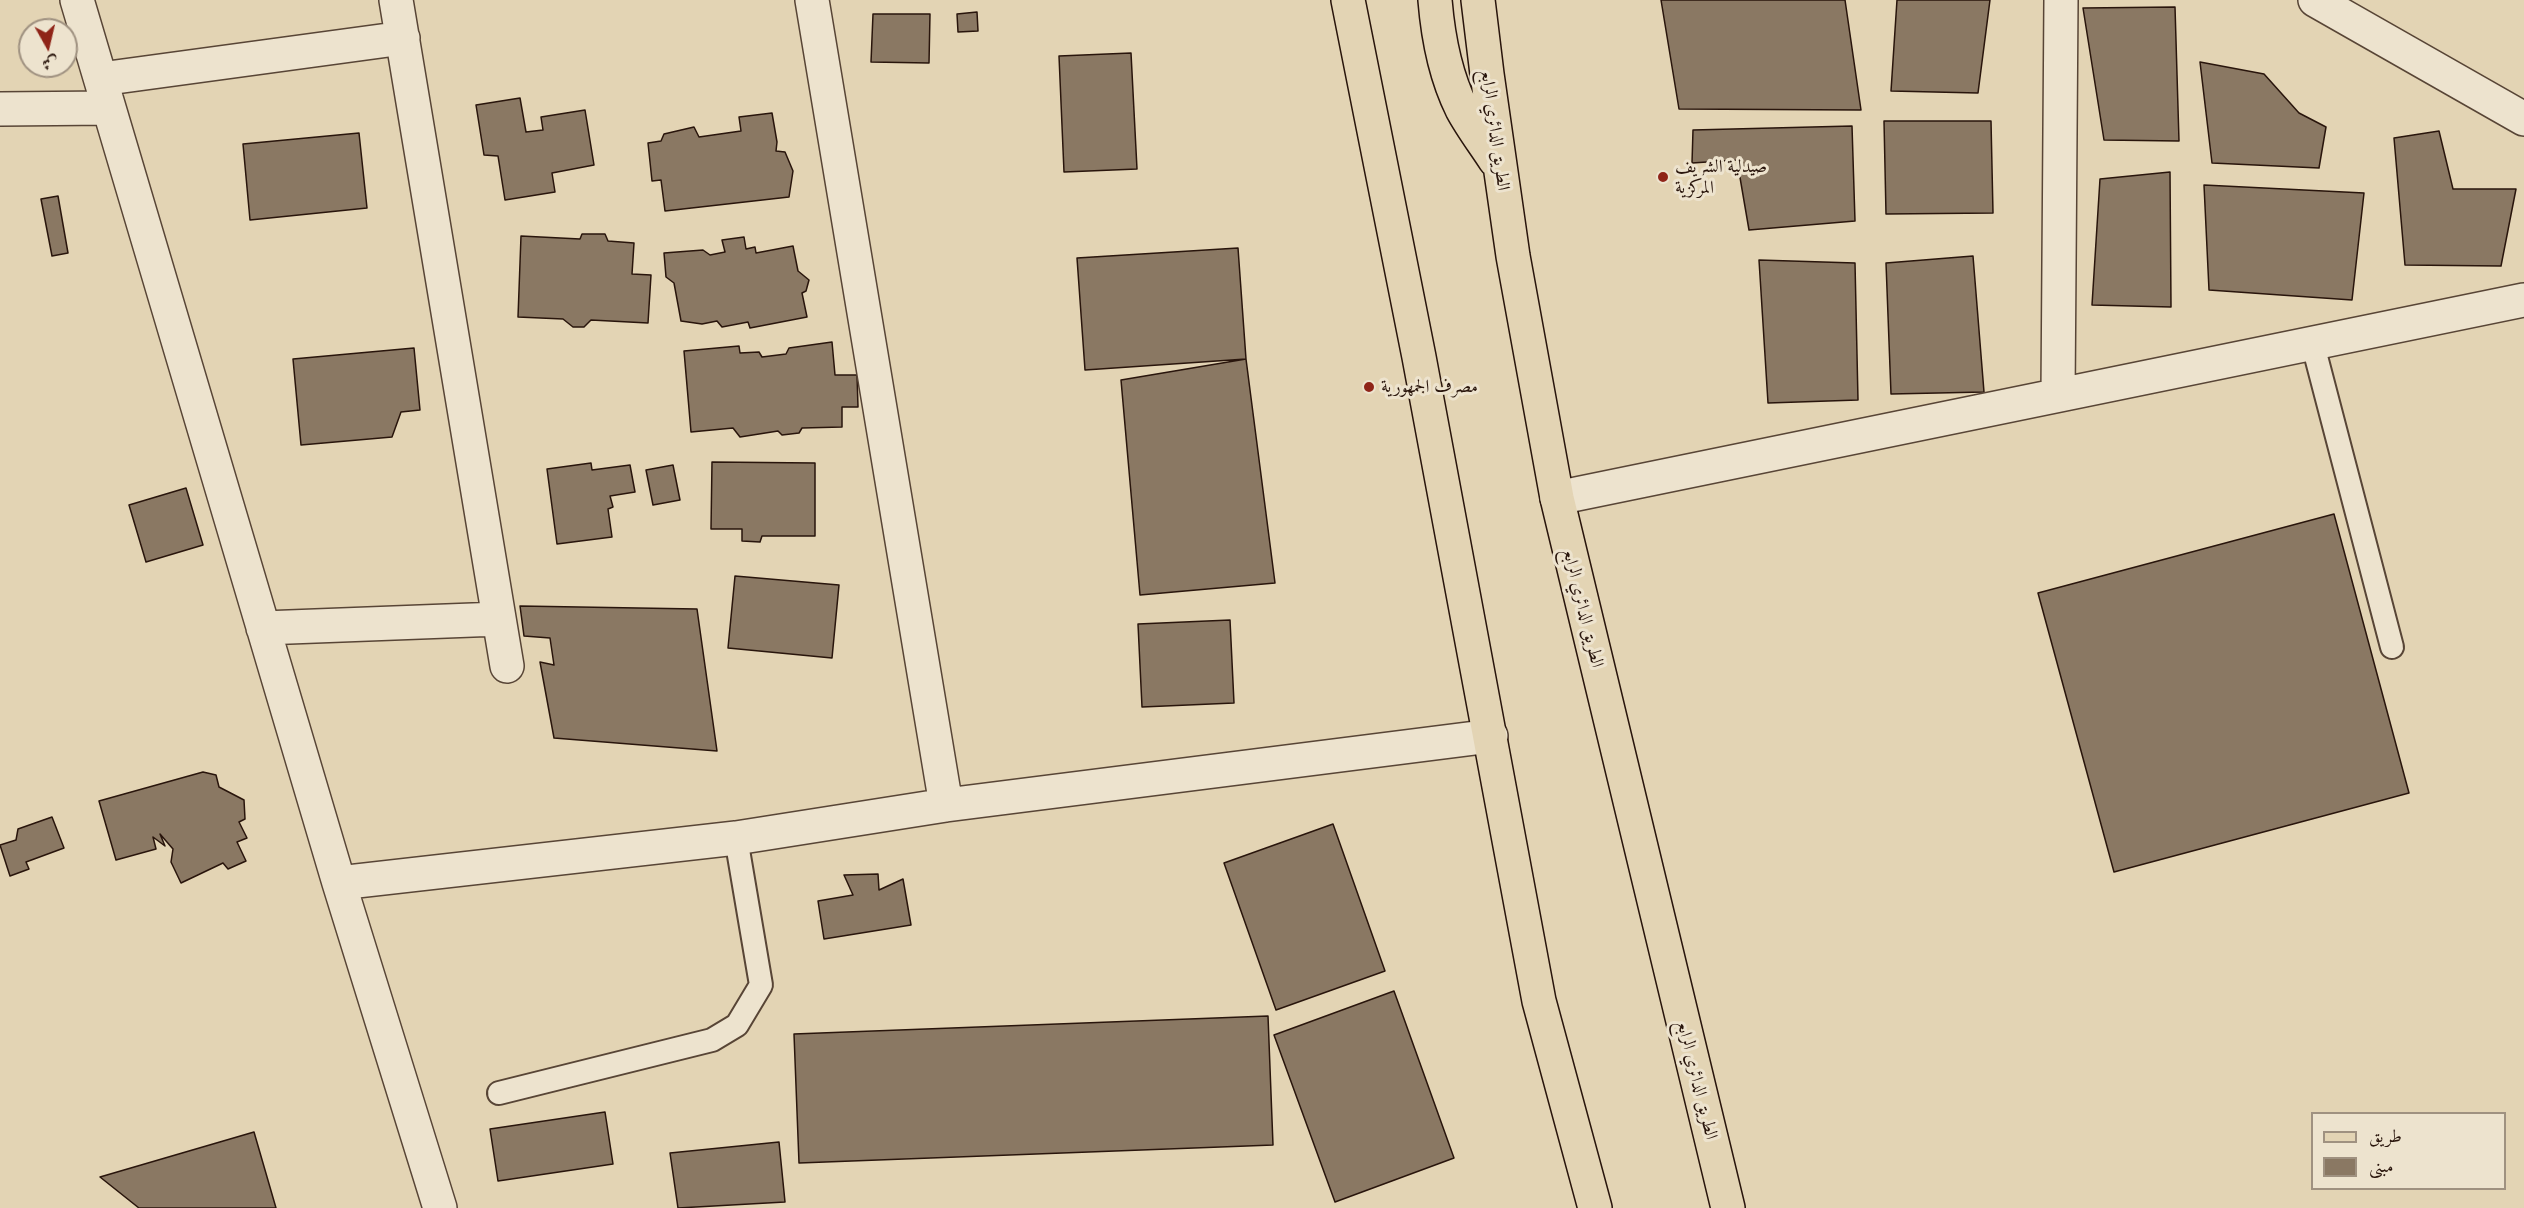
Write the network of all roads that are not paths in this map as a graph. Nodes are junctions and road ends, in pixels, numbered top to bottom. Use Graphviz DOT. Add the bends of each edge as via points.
graph roads {
  1 [pos="77,0"];
  2 [pos="396,0"];
  3 [pos="812,0"];
  4 [pos="1348,0"];
  5 [pos="1435,0"];
  6 [pos="1478,0"];
  7 [pos="2061,0"];
  8 [pos="2315,0"];
  9 [pos="403,38"];
  10 [pos="105,94"];
  11 [pos="0,109"];
  12 [pos="2524,119"];
  13 [pos="1500,169"];
  14 [pos="2524,300"];
  15 [pos="2313,345"];
  16 [pos="2058,395"];
  17 [pos="1557,498"];
  18 [pos="499,619"];
  19 [pos="263,628"];
  20 [pos="2392,647"];
  21 [pos="507,666"];
  22 [pos="1491,736"];
  23 [pos="946,805"];
  24 [pos="736,838"];
  25 [pos="339,883"];
  26 [pos="499,1093"];
  27 [pos="440,1208"];
  28 [pos="1595,1208"];
  29 [pos="1728,1208"];
  1 -- 10 [label="street"];
  2 -- 9 [label="street"];
  3 -- 23 [label="street"];
  4 -- 22 [label="main road"];
  5 -- 13 [label="main road" via="1437,28 1462,109"];
  6 -- 13 [label="main road, الطريق الدائري الرابع"];
  7 -- 16 [label="street"];
  8 -- 12 [label="street"];
  9 -- 10 [label="street"];
  9 -- 18 [label="street"];
  10 -- 11 [label="street"];
  10 -- 19 [label="street"];
  13 -- 17 [label="main road, الطريق الدائري الرابع"];
  14 -- 15 [label="street"];
  15 -- 16 [label="street"];
  15 -- 20 [label="lane"];
  16 -- 17 [label="street"];
  17 -- 29 [label="main road, الطريق الدائري الرابع"];
  18 -- 19 [label="street"];
  18 -- 21 [label="street"];
  19 -- 25 [label="street"];
  22 -- 23 [label="street"];
  22 -- 28 [label="main road" via="1539,1001"];
  23 -- 24 [label="street"];
  24 -- 25 [label="street"];
  24 -- 26 [label="lane" via="761,985 737,1025 712,1040"];
  25 -- 27 [label="street"];
}
